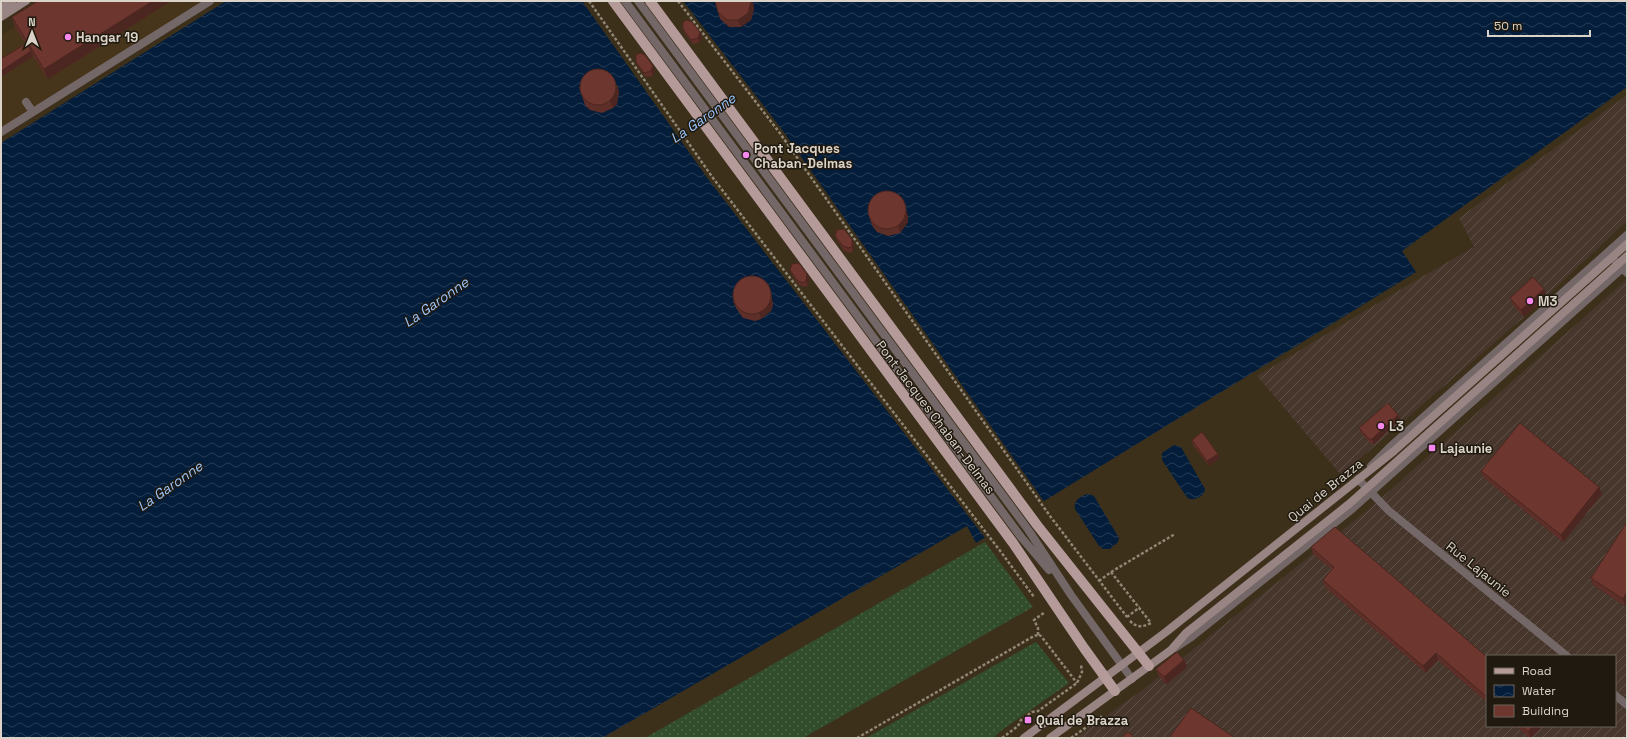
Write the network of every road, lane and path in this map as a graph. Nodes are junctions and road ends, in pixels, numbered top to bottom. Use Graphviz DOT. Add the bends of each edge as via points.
graph roads {
  1 [pos="12,1"];
  2 [pos="26,1"];
  3 [pos="210,1"];
  4 [pos="589,1"];
  5 [pos="613,1"];
  6 [pos="625,1"];
  7 [pos="638,1"];
  8 [pos="650,1"];
  9 [pos="678,1"];
  10 [pos="1,8"];
  11 [pos="1,17"];
  12 [pos="26,102"];
  13 [pos="33,112"];
  14 [pos="1,132"];
  15 [pos="1627,235"];
  16 [pos="1627,244"];
  17 [pos="1627,256"];
  18 [pos="1612,258"];
  19 [pos="1624,269"];
  20 [pos="1358,479"];
  21 [pos="1371,493"];
  22 [pos="1033,528"];
  23 [pos="1175,534"];
  24 [pos="1017,540"];
  25 [pos="1001,552"];
  26 [pos="1111,572"];
  27 [pos="1099,581"];
  28 [pos="1071,595"];
  29 [pos="1140,607"];
  30 [pos="1045,612"];
  31 [pos="1124,614"];
  32 [pos="1038,635"];
  33 [pos="1138,652"];
  34 [pos="1566,655"];
  35 [pos="1078,658"];
  36 [pos="1121,665"];
  37 [pos="1149,666"];
  38 [pos="1105,677"];
  39 [pos="1132,679"];
  40 [pos="1076,683"];
  41 [pos="1115,691"];
  42 [pos="1616,696"];
  43 [pos="1627,705"];
  44 [pos="1099,714"];
  45 [pos="857,738"];
  46 [pos="1002,738"];
  47 [pos="1024,738"];
  48 [pos="1050,738"];
  49 [pos="1071,738"];
  1 -- 10 [label="main road"];
  2 -- 11 [label="main road"];
  3 -- 13 [label="street"];
  4 -- 25 [label="path" via="713,178"];
  5 -- 24 [label="main road, Pont Jacques Chaban-Delmas"];
  6 -- 24 [label="street"];
  7 -- 22 [label="street"];
  8 -- 22 [label="main road, Pont Jacques Chaban-Delmas"];
  9 -- 27 [label="path" via="779,132 1050,516"];
  12 -- 13 [label="street"];
  13 -- 14 [label="street"];
  15 -- 20 [label="street" via="1390,447"];
  16 -- 18 [label="main road, Quai de Brazza"];
  17 -- 19 [label="main road, Quai de Brazza"];
  18 -- 19 [label="street"];
  18 -- 20 [label="main road, Quai de Brazza" via="1394,451"];
  19 -- 21 [label="main road, Quai de Brazza"];
  20 -- 21 [label="street, Rue Lajaunie"];
  20 -- 33 [label="main road, Quai de Brazza"];
  21 -- 34 [label="street, Rue Lajaunie"];
  21 -- 37 [label="main road, Quai de Brazza" via="1349,504 1186,633 1171,650"];
  22 -- 28 [label="street"];
  22 -- 33 [label="main road, Pont Jacques Chaban-Delmas"];
  23 -- 26 [label="path"];
  24 -- 28 [label="street"];
  24 -- 38 [label="main road, Pont Jacques Chaban-Delmas"];
  26 -- 27 [label="path"];
  26 -- 29 [label="path"];
  27 -- 31 [label="path"];
  28 -- 36 [label="street"];
  29 -- 29 [label="path" via="1127,617 1131,623 1145,626 1151,623"];
  30 -- 32 [label="path" via="1034,620"];
  32 -- 40 [label="path"];
  32 -- 45 [label="path"];
  33 -- 36 [label="main road, Quai de Brazza"];
  33 -- 37 [label="main road, Pont Jacques Chaban-Delmas"];
  35 -- 40 [label="path" via="1082,672"];
  36 -- 38 [label="main road, Quai de Brazza"];
  36 -- 39 [label="street"];
  37 -- 39 [label="main road, Quai de Brazza"];
  38 -- 41 [label="main road, Pont Jacques Chaban-Delmas"];
  38 -- 47 [label="main road, Quai de Brazza"];
  39 -- 41 [label="main road, Quai de Brazza"];
  40 -- 46 [label="path" via="1038,711 1021,720 1018,726"];
  41 -- 48 [label="main road, Quai de Brazza"];
  42 -- 43 [label="street"];
  44 -- 49 [label="path" via="1101,717"];
}
